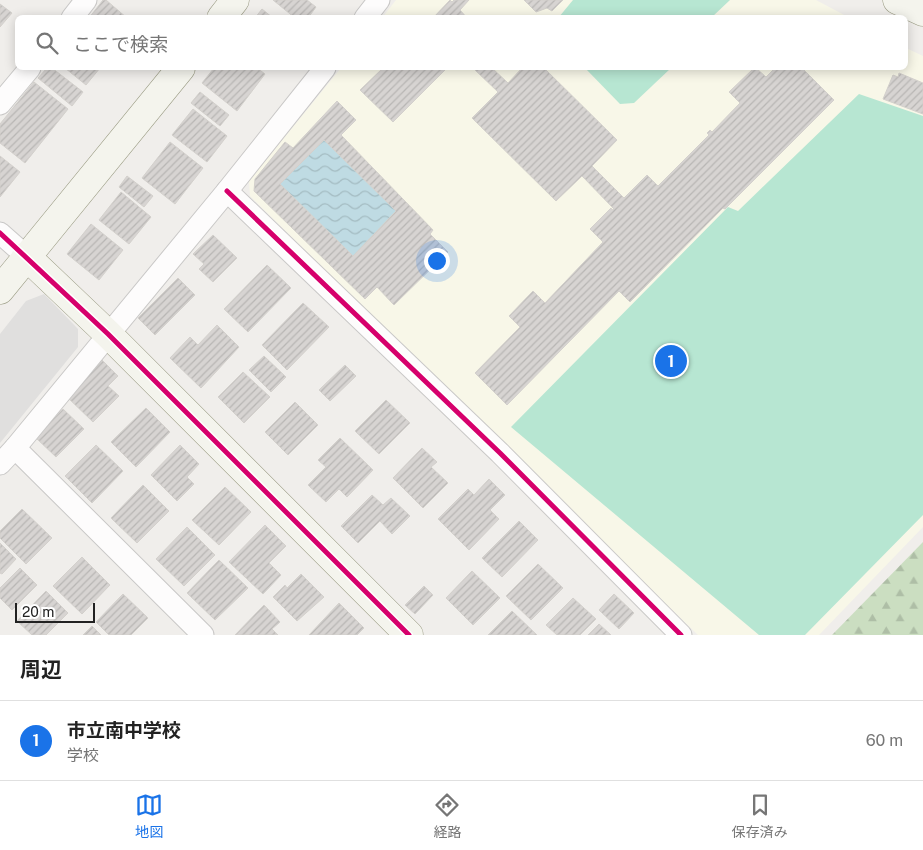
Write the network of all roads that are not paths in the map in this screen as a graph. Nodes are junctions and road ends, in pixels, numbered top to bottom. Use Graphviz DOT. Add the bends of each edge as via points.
graph roads {
  1 [pos="86,0"];
  2 [pos="235,0"];
  3 [pos="379,0"];
  4 [pos="897,0"];
  5 [pos="923,12"];
  6 [pos="74,15"];
  7 [pos="223,15"];
  8 [pos="367,15"];
  9 [pos="28,70"];
  10 [pos="179,70"];
  11 [pos="323,70"];
  12 [pos="0,104"];
  13 [pos="227,191"];
  14 [pos="0,233"];
  15 [pos="26,256"];
  16 [pos="0,290"];
  17 [pos="108,334"];
  18 [pos="15,448"];
  19 [pos="0,464"];
  20 [pos="203,635"];
  21 [pos="409,635"];
  22 [pos="681,635"];
  1 -- 6 [label="street"];
  2 -- 7 [label="street"];
  3 -- 8 [label="street"];
  4 -- 5 [label="street"];
  9 -- 12 [label="street"];
  10 -- 15 [label="street"];
  11 -- 13 [label="street"];
  13 -- 17 [label="street"];
  13 -- 22 [label="street" via="500,452"];
  14 -- 15 [label="street"];
  15 -- 16 [label="street"];
  15 -- 17 [label="street"];
  17 -- 18 [label="street"];
  17 -- 21 [label="street"];
  18 -- 19 [label="street"];
  18 -- 20 [label="street"];
}
